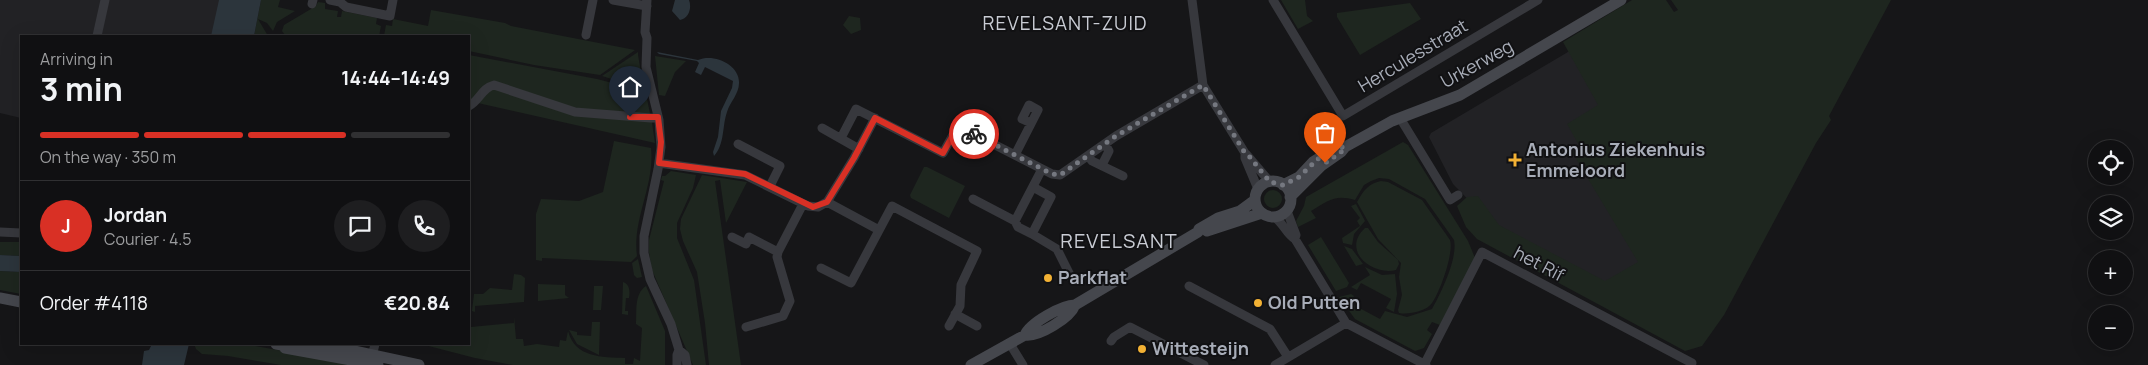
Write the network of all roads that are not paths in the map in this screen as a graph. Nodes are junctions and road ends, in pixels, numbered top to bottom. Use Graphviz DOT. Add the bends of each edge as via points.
graph roads {
  1 [pos="105,0"];
  2 [pos="330,0"];
  3 [pos="393,0"];
  4 [pos="593,0"];
  5 [pos="613,0"];
  6 [pos="1192,0"];
  7 [pos="1273,0"];
  8 [pos="1538,0"];
  9 [pos="1621,0"];
  10 [pos="647,3"];
  11 [pos="97,35"];
  12 [pos="586,35"];
  13 [pos="1203,85"];
  14 [pos="470,105"];
  15 [pos="658,117"];
  16 [pos="875,118"];
  17 [pos="1400,118"];
  18 [pos="1031,123"];
  19 [pos="822,128"];
  20 [pos="841,138"];
  21 [pos="738,144"];
  22 [pos="1105,144"];
  23 [pos="1345,147"];
  24 [pos="859,149"];
  25 [pos="1245,153"];
  26 [pos="1015,155"];
  27 [pos="1088,156"];
  28 [pos="659,163"];
  29 [pos="1102,165"];
  30 [pos="1042,169"];
  31 [pos="1123,176"];
  32 [pos="1270,182"];
  33 [pos="1283,185"];
  34 [pos="770,186"];
  35 [pos="1033,187"];
  36 [pos="1257,194"];
  37 [pos="1458,195"];
  38 [pos="1290,197"];
  39 [pos="974,199"];
  40 [pos="827,202"];
  41 [pos="804,204"];
  42 [pos="1287,210"];
  43 [pos="1262,213"];
  44 [pos="1274,217"];
  45 [pos="1015,221"];
  46 [pos="879,230"];
  47 [pos="0,232"];
  48 [pos="1198,232"];
  49 [pos="20,233"];
  50 [pos="1032,234"];
  51 [pos="732,237"];
  52 [pos="1295,239"];
  53 [pos="778,252"];
  54 [pos="821,268"];
  55 [pos="1073,281"];
  56 [pos="1189,286"];
  57 [pos="0,298"];
  58 [pos="20,302"];
  59 [pos="955,314"];
  60 [pos="1346,323"];
  61 [pos="949,326"];
  62 [pos="977,326"];
  63 [pos="746,327"];
  64 [pos="1111,341"];
  65 [pos="1010,344"];
  66 [pos="282,345"];
  67 [pos="303,345"];
  68 [pos="679,350"];
  69 [pos="1288,357"];
  70 [pos="373,358"];
  71 [pos="1692,363"];
  72 [pos="420,365"];
  73 [pos="677,365"];
  74 [pos="686,365"];
  75 [pos="970,365"];
  76 [pos="1023,365"];
  77 [pos="1204,365"];
  78 [pos="1275,365"];
  79 [pos="1424,365"];
  1 -- 11 [label="street"];
  2 -- 3 [label="street" via="340,2 346,8 390,16"];
  4 -- 12 [label="street"];
  5 -- 10 [label="street"];
  6 -- 13 [label="street"];
  7 -- 8 [label="street, Herculesstraat" via="1343,116"];
  9 -- 17 [label="main road, Urkerweg" via="1460,95"];
  10 -- 15 [label="street" via="646,67"];
  13 -- 22 [label="street"];
  13 -- 25 [label="street"];
  14 -- 15 [label="street" via="486,88 494,85 575,112"];
  15 -- 28 [label="street"];
  16 -- 20 [label="street" via="856,109"];
  16 -- 24 [label="street"];
  16 -- 26 [label="street" via="943,153 958,126"];
  17 -- 23 [label="main road, Urkerweg"];
  17 -- 37 [label="street" via="1450,200"];
  18 -- 26 [label="street"];
  19 -- 20 [label="street"];
  20 -- 24 [label="street"];
  21 -- 34 [label="street" via="780,166"];
  22 -- 27 [label="street"];
  22 -- 29 [label="street" via="1109,151"];
  23 -- 33 [label="main road, Urkerweg" via="1338,147 1319,158 1299,177"];
  23 -- 38 [label="main road, Urkerweg"];
  24 -- 40 [label="street"];
  25 -- 32 [label="street"];
  25 -- 36 [label="street"];
  26 -- 30 [label="street"];
  27 -- 29 [label="street"];
  27 -- 30 [label="street" via="1060,175"];
  28 -- 34 [label="street" via="745,174"];
  28 -- 68 [label="street" via="644,236 644,253 648,272 672,324"];
  29 -- 31 [label="street"];
  30 -- 35 [label="street"];
  32 -- 33 [label="main road"];
  32 -- 36 [label="main road"];
  33 -- 38 [label="main road"];
  34 -- 41 [label="street"];
  35 -- 45 [label="street"];
  35 -- 50 [label="street" via="1051,197"];
  36 -- 43 [label="main road" via="1257,207"];
  36 -- 48 [label="main road" via="1240,211 1213,220"];
  38 -- 42 [label="main road"];
  39 -- 45 [label="street"];
  40 -- 41 [label="street" via="816,207"];
  40 -- 46 [label="street"];
  41 -- 53 [label="street"];
  42 -- 44 [label="main road"];
  42 -- 52 [label="street"];
  43 -- 44 [label="main road"];
  43 -- 48 [label="main road" via="1202,234"];
  44 -- 52 [label="street"];
  45 -- 50 [label="street" via="1018,227"];
  46 -- 54 [label="street" via="852,284"];
  46 -- 59 [label="street" via="892,206 976,250 977,254 960,286 960,304"];
  47 -- 49 [label="street"];
  48 -- 65 [label="main road" via="1075,305 1064,318"];
  50 -- 55 [label="street" via="1057,248"];
  51 -- 53 [label="street" via="746,244 749,237"];
  52 -- 60 [label="street"];
  53 -- 63 [label="street" via="790,301 783,316"];
  56 -- 69 [label="street" via="1270,329"];
  57 -- 58 [label="main road"];
  59 -- 61 [label="street"];
  59 -- 62 [label="street"];
  60 -- 69 [label="street"];
  60 -- 79 [label="street"];
  64 -- 77 [label="street" via="1130,327"];
  65 -- 75 [label="main road"];
  65 -- 76 [label="street"];
  66 -- 70 [label="main road" via="285,348"];
  67 -- 70 [label="main road"];
  68 -- 73 [label="street"];
  68 -- 74 [label="street" via="685,355"];
  69 -- 78 [label="street"];
  70 -- 72 [label="main road"];
  71 -- 79 [label="street, het Rif" via="1482,252"];
}
